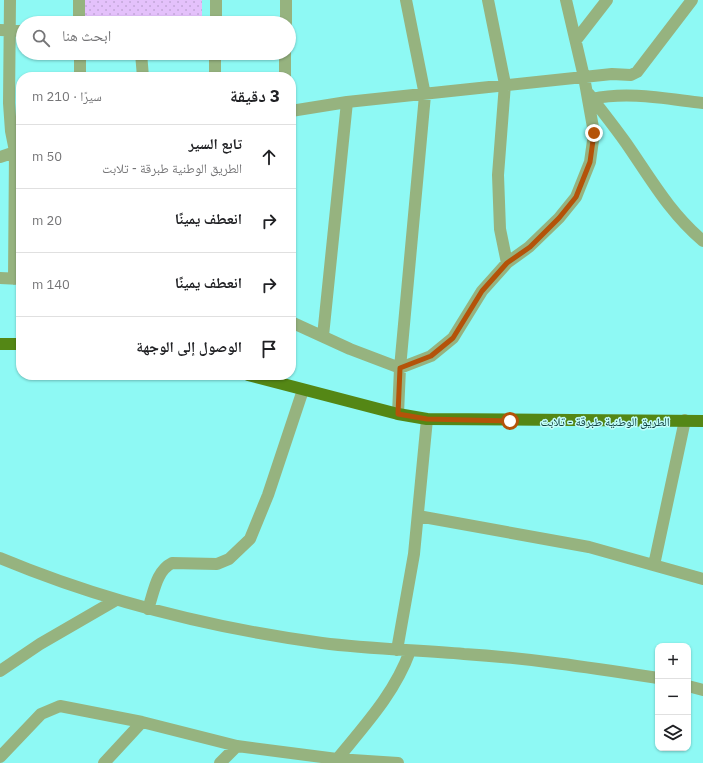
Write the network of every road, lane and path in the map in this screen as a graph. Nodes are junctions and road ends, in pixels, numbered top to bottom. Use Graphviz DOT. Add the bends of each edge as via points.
graph roads {
  1 [pos="10,0"];
  2 [pos="78,0"];
  3 [pos="216,0"];
  4 [pos="286,0"];
  5 [pos="406,0"];
  6 [pos="488,0"];
  7 [pos="566,0"];
  8 [pos="607,0"];
  9 [pos="692,0"];
  10 [pos="79,16"];
  11 [pos="216,16"];
  12 [pos="286,16"];
  13 [pos="5,30"];
  14 [pos="16,31"];
  15 [pos="576,40"];
  16 [pos="80,60"];
  17 [pos="142,60"];
  18 [pos="215,60"];
  19 [pos="285,60"];
  20 [pos="80,72"];
  21 [pos="143,72"];
  22 [pos="214,72"];
  23 [pos="285,72"];
  24 [pos="584,77"];
  25 [pos="505,84"];
  26 [pos="426,95"];
  27 [pos="589,96"];
  28 [pos="347,102"];
  29 [pos="703,103"];
  30 [pos="296,110"];
  31 [pos="16,145"];
  32 [pos="16,152"];
  33 [pos="0,157"];
  34 [pos="703,241"];
  35 [pos="507,263"];
  36 [pos="0,278"];
  37 [pos="16,279"];
  38 [pos="296,324"];
  39 [pos="323,336"];
  40 [pos="0,344"];
  41 [pos="16,344"];
  42 [pos="400,368"];
  43 [pos="266,380"];
  44 [pos="303,390"];
  45 [pos="398,414"];
  46 [pos="427,419"];
  47 [pos="685,420"];
  48 [pos="703,421"];
  49 [pos="418,516"];
  50 [pos="0,558"];
  51 [pos="654,565"];
  52 [pos="703,579"];
  53 [pos="116,600"];
  54 [pos="148,609"];
  55 [pos="397,650"];
  56 [pos="410,651"];
  57 [pos="0,671"];
  58 [pos="655,678"];
  59 [pos="691,687"];
  60 [pos="703,690"];
  61 [pos="142,722"];
  62 [pos="237,746"];
  63 [pos="0,757"];
  64 [pos="335,761"];
  65 [pos="104,763"];
  66 [pos="220,763"];
  67 [pos="398,763"];
  1 -- 13 [label="street"];
  2 -- 10 [label="street"];
  3 -- 11 [label="street"];
  4 -- 12 [label="street"];
  5 -- 26 [label="street"];
  6 -- 25 [label="street"];
  7 -- 15 [label="street"];
  8 -- 15 [label="street"];
  9 -- 24 [label="street" via="638,72 631,75"];
  13 -- 14 [label="street"];
  13 -- 31 [label="street" via="11,130"];
  15 -- 24 [label="street"];
  16 -- 20 [label="street"];
  17 -- 21 [label="street"];
  18 -- 22 [label="street"];
  19 -- 23 [label="street"];
  24 -- 25 [label="street"];
  24 -- 27 [label="street"];
  25 -- 26 [label="street"];
  25 -- 35 [label="street" via="498,175 500,229"];
  26 -- 28 [label="street"];
  26 -- 42 [label="street"];
  27 -- 29 [label="street" via="630,96"];
  27 -- 34 [label="street" via="625,142 665,203"];
  27 -- 35 [label="street" via="594,133 590,162 576,197 530,247"];
  28 -- 30 [label="street"];
  28 -- 39 [label="street"];
  32 -- 33 [label="street"];
  35 -- 42 [label="street" via="482,291 453,338 431,356"];
  36 -- 37 [label="street"];
  38 -- 39 [label="street"];
  39 -- 42 [label="street"];
  40 -- 41 [label="main road"];
  42 -- 45 [label="street"];
  43 -- 44 [label="main road, الطريق الوطنية طبرقة - تلابت"];
  44 -- 45 [label="main road, الطريق الوطنية طبرقة - تلابت"];
  44 -- 54 [label="street" via="268,495 250,539 229,559 217,564 172,563 166,566 159,577"];
  45 -- 46 [label="main road, الطريق الوطنية طبرقة - تلابت"];
  46 -- 47 [label="main road, الطريق الوطنية طبرقة - تلابت"];
  46 -- 49 [label="street"];
  47 -- 48 [label="main road, الطريق الوطنية طبرقة - تلابت"];
  47 -- 51 [label="street"];
  49 -- 51 [label="street" via="589,547"];
  49 -- 55 [label="street"];
  50 -- 53 [label="street" via="51,579"];
  51 -- 52 [label="street"];
  53 -- 54 [label="street"];
  53 -- 57 [label="street" via="40,644"];
  54 -- 55 [label="street" via="262,634"];
  55 -- 56 [label="street"];
  56 -- 58 [label="street" via="548,661"];
  56 -- 64 [label="street" via="388,695"];
  59 -- 60 [label="street"];
  61 -- 62 [label="street"];
  61 -- 63 [label="street" via="60,706 41,714"];
  61 -- 65 [label="street"];
  62 -- 64 [label="street"];
  62 -- 66 [label="street"];
  64 -- 67 [label="street"];
}
